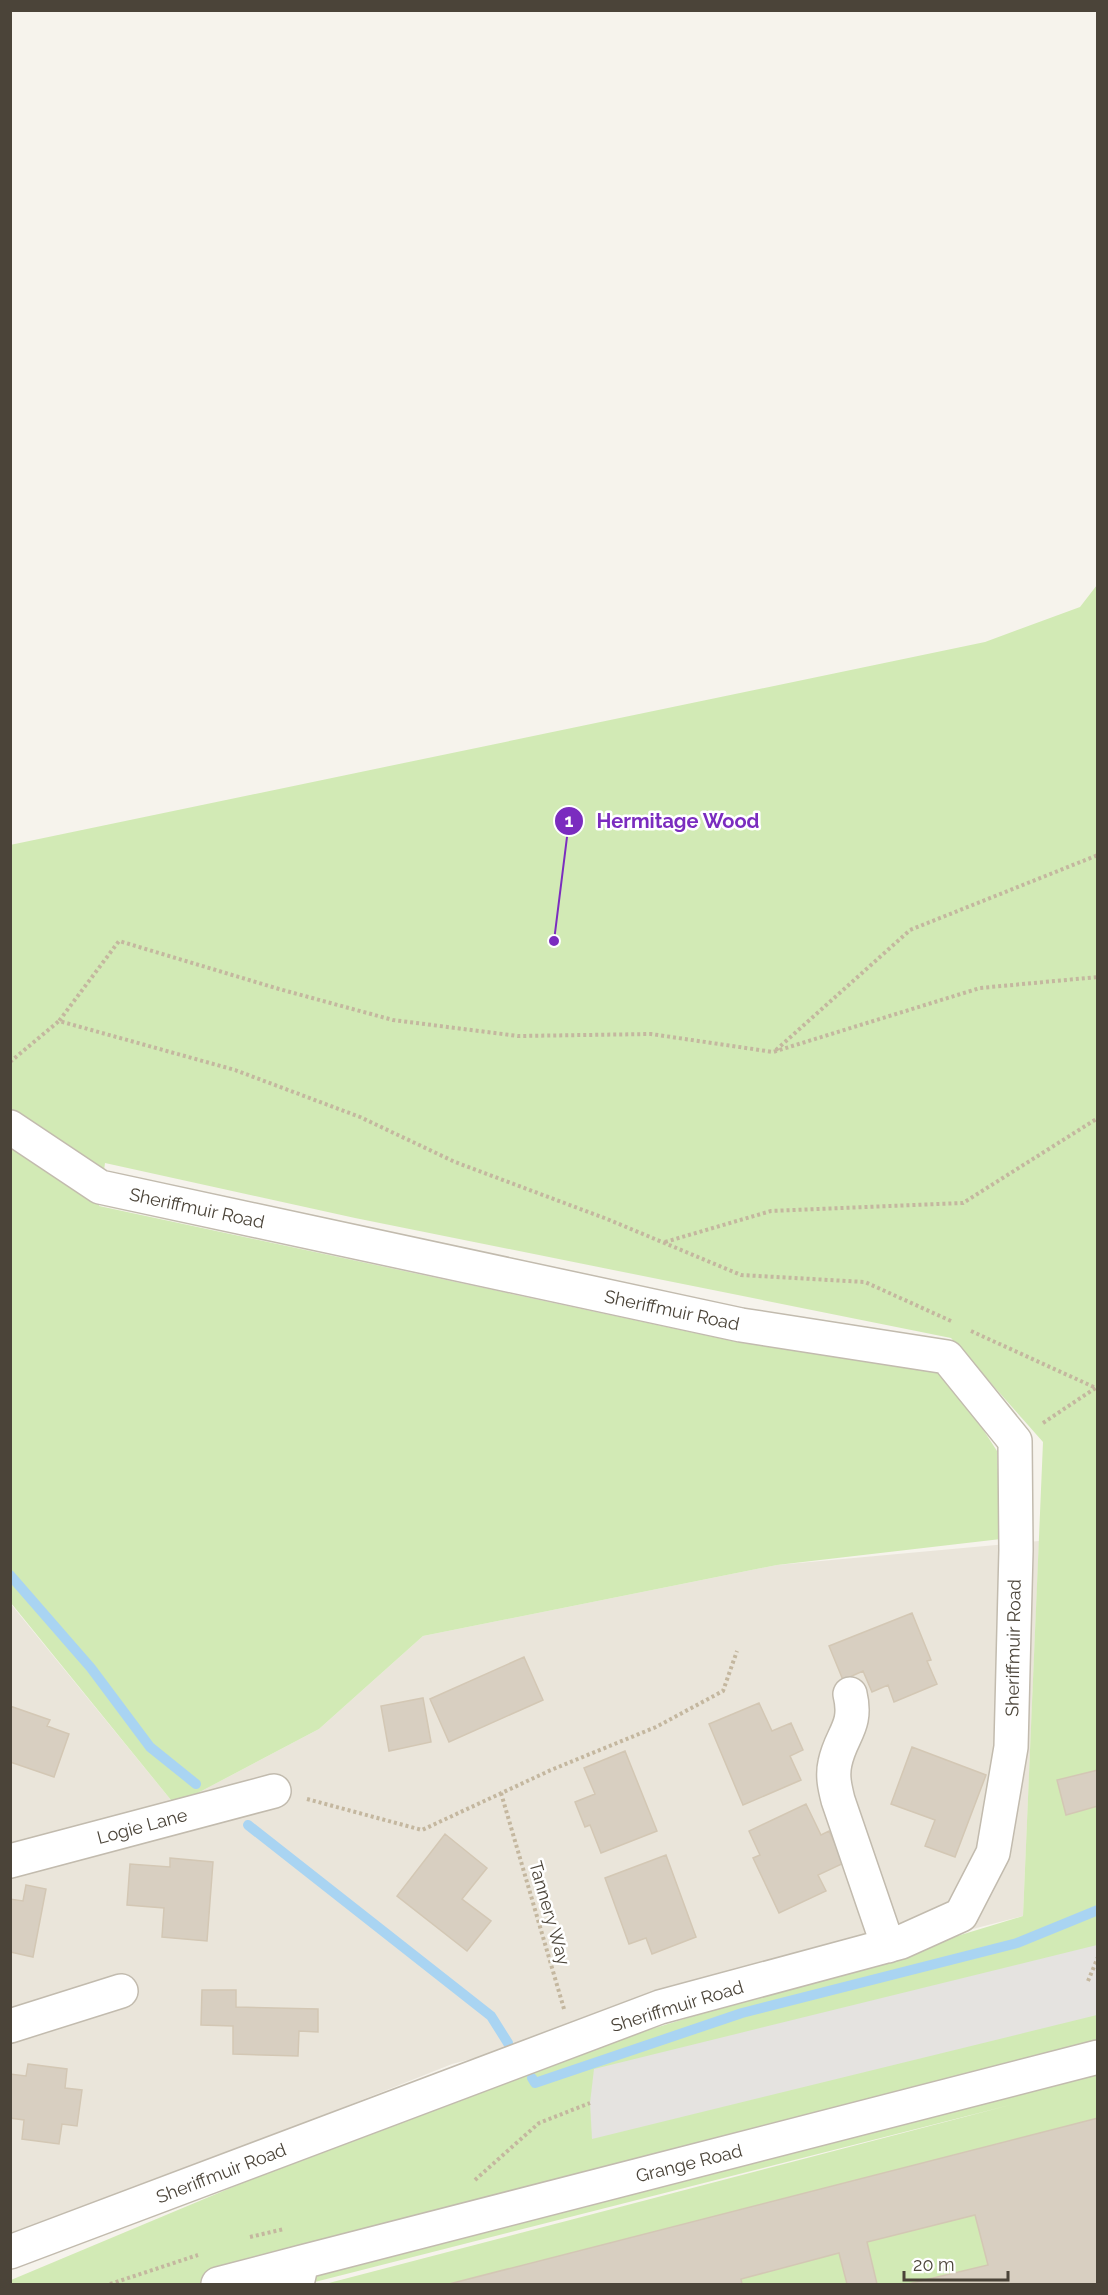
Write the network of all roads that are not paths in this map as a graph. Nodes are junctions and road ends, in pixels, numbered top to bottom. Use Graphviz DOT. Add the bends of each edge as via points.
graph roads {
  1 [pos="10,1127"];
  2 [pos="850,1694"];
  3 [pos="274,1791"];
  4 [pos="10,1861"];
  5 [pos="888,1946"];
  6 [pos="121,1991"];
  7 [pos="10,2026"];
  8 [pos="1098,2057"];
  9 [pos="10,2252"];
  10 [pos="300,2273"];
  11 [pos="218,2284"];
  1 -- 5 [label="street, Sheriffmuir Road" via="100,1187 741,1325 947,1357 1015,1441 1011,1747 993,1853 961,1915"];
  2 -- 5 [label="street" via="854,1709 834,1763 833,1780"];
  3 -- 4 [label="street, Logie Lane"];
  5 -- 9 [label="street, Sheriffmuir Road" via="660,2007"];
  6 -- 7 [label="street"];
  8 -- 10 [label="street, Grange Road"];
  10 -- 11 [label="street, Grange Road"];
}
